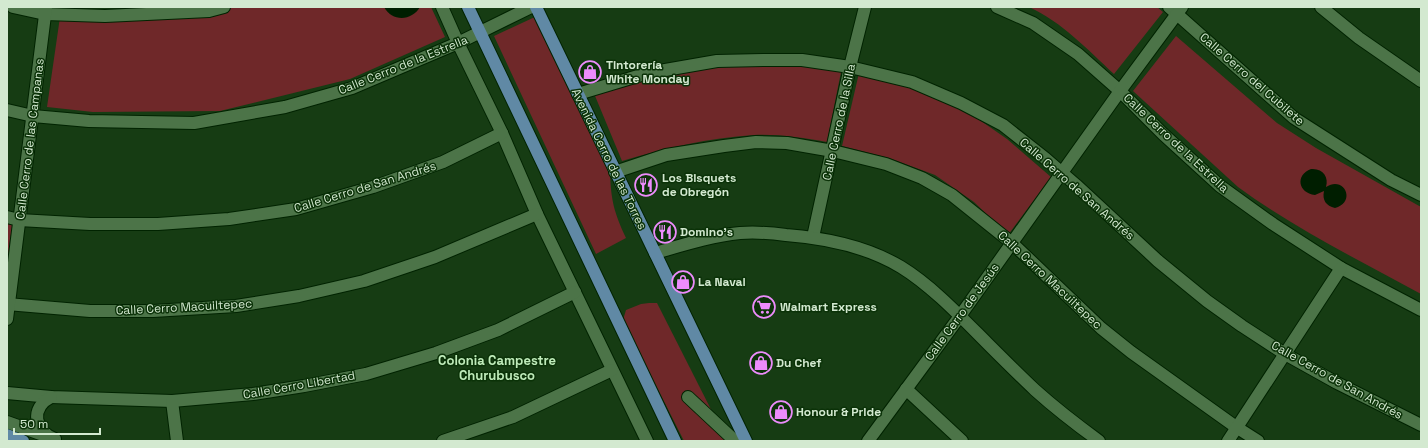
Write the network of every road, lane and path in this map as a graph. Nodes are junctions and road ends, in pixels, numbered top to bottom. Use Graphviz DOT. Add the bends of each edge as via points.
graph roads {
  1 [pos="13,7"];
  2 [pos="224,7"];
  3 [pos="442,7"];
  4 [pos="468,7"];
  5 [pos="531,7"];
  6 [pos="536,7"];
  7 [pos="865,7"];
  8 [pos="997,7"];
  9 [pos="1320,7"];
  10 [pos="1176,9"];
  11 [pos="46,11"];
  12 [pos="480,32"];
  13 [pos="458,43"];
  14 [pos="850,68"];
  15 [pos="1421,81"];
  16 [pos="1120,91"];
  17 [pos="578,94"];
  18 [pos="7,110"];
  19 [pos="32,116"];
  20 [pos="502,133"];
  21 [pos="833,151"];
  22 [pos="616,172"];
  23 [pos="1063,173"];
  24 [pos="1421,196"];
  25 [pos="537,214"];
  26 [pos="7,217"];
  27 [pos="19,220"];
  28 [pos="813,237"];
  29 [pos="1012,243"];
  30 [pos="655,253"];
  31 [pos="1341,268"];
  32 [pos="575,292"];
  33 [pos="8,304"];
  34 [pos="1421,310"];
  35 [pos="960,316"];
  36 [pos="7,319"];
  37 [pos="1285,354"];
  38 [pos="612,370"];
  39 [pos="906,389"];
  40 [pos="7,393"];
  41 [pos="51,397"];
  42 [pos="688,397"];
  43 [pos="172,401"];
  44 [pos="7,422"];
  45 [pos="1421,425"];
  46 [pos="1236,428"];
  47 [pos="7,435"];
  48 [pos="57,440"];
  49 [pos="23,441"];
  50 [pos="177,441"];
  51 [pos="443,441"];
  52 [pos="647,441"];
  53 [pos="675,441"];
  54 [pos="735,441"];
  55 [pos="746,441"];
  56 [pos="868,441"];
  57 [pos="962,441"];
  58 [pos="1099,441"];
  59 [pos="1228,441"];
  60 [pos="1258,441"];
  1 -- 11 [label="street"];
  2 -- 11 [label="street" via="209,11 105,16"];
  3 -- 13 [label="street"];
  4 -- 12 [label="main road"];
  5 -- 12 [label="street, Calle Cerro de la Estrella"];
  6 -- 17 [label="main road, Avenida Cerro de las Torres"];
  7 -- 14 [label="street, Calle Cerro de la Silla"];
  8 -- 16 [label="street, Calle Cerro de la Estrella" via="1033,23 1078,54"];
  9 -- 15 [label="street"];
  10 -- 16 [label="street, Calle Cerro de Jesús"];
  10 -- 24 [label="street, Calle Cerro del Cubilete" via="1254,84 1294,118 1355,158"];
  11 -- 19 [label="street, Calle Cerro de las Campanas"];
  12 -- 13 [label="street, Calle Cerro de la Estrella"];
  12 -- 53 [label="main road"];
  13 -- 19 [label="street, Calle Cerro de la Estrella" via="352,88 285,107 194,123 89,121"];
  13 -- 20 [label="street"];
  14 -- 17 [label="street, Calle Cerro de San Andrés" via="802,60 717,61 648,74"];
  14 -- 21 [label="street, Calle Cerro de la Silla"];
  14 -- 23 [label="street, Calle Cerro de San Andrés" via="912,82 961,103 1002,125"];
  16 -- 23 [label="street, Calle Cerro de Jesús"];
  16 -- 31 [label="street, Calle Cerro de la Estrella" via="1220,186"];
  17 -- 22 [label="main road, Avenida Cerro de las Torres"];
  18 -- 19 [label="street, Calle Cerro de la Estrella"];
  19 -- 27 [label="street, Calle Cerro de las Campanas"];
  20 -- 25 [label="street"];
  20 -- 27 [label="street, Calle Cerro de San Andrés" via="443,162 373,187 296,209 229,219 158,224"];
  21 -- 22 [label="street, Calle Cerro Macuiltepec" via="787,143 756,142 666,155"];
  21 -- 28 [label="street, Calle Cerro de la Silla"];
  21 -- 29 [label="street, Calle Cerro Macuiltepec" via="886,164 922,178 952,195"];
  22 -- 30 [label="main road, Avenida Cerro de las Torres"];
  23 -- 29 [label="street, Calle Cerro de Jesús"];
  23 -- 37 [label="street, Calle Cerro de San Andrés" via="1158,261 1207,301"];
  25 -- 32 [label="street"];
  25 -- 33 [label="street, Calle Cerro Macuiltepec" via="435,257 364,281 299,296 236,306 153,311 90,311"];
  26 -- 27 [label="street, Calle Cerro de San Andrés"];
  27 -- 33 [label="street, Calle Cerro de las Campanas"];
  28 -- 30 [label="street" via="741,233 697,241"];
  28 -- 35 [label="street" via="874,253 902,268"];
  29 -- 35 [label="street, Calle Cerro de Jesús"];
  29 -- 46 [label="street, Calle Cerro Macuiltepec" via="1101,328"];
  30 -- 55 [label="main road, Avenida Cerro de las Torres"];
  31 -- 34 [label="street, Calle Cerro de la Estrella"];
  31 -- 37 [label="street"];
  32 -- 38 [label="street"];
  32 -- 43 [label="street, Calle Cerro Libertad" via="498,330 436,353 366,374 253,394"];
  33 -- 36 [label="street, Calle Cerro de las Campanas"];
  35 -- 39 [label="street, Calle Cerro de Jesús"];
  35 -- 58 [label="street" via="1036,391"];
  37 -- 45 [label="street, Calle Cerro de San Andrés" via="1357,394"];
  37 -- 46 [label="street"];
  38 -- 51 [label="street" via="513,417"];
  38 -- 52 [label="street"];
  39 -- 56 [label="street, Calle Cerro de Jesús"];
  39 -- 57 [label="street"];
  40 -- 41 [label="street, Calle Cerro Libertad"];
  41 -- 43 [label="street, Calle Cerro Libertad"];
  41 -- 48 [label="street" via="40,406 37,422 45,434"];
  42 -- 54 [label="street"];
  43 -- 50 [label="street"];
  44 -- 48 [label="street"];
  46 -- 59 [label="street"];
  46 -- 60 [label="street, Calle Cerro Macuiltepec"];
  47 -- 49 [label="main road"];
}
